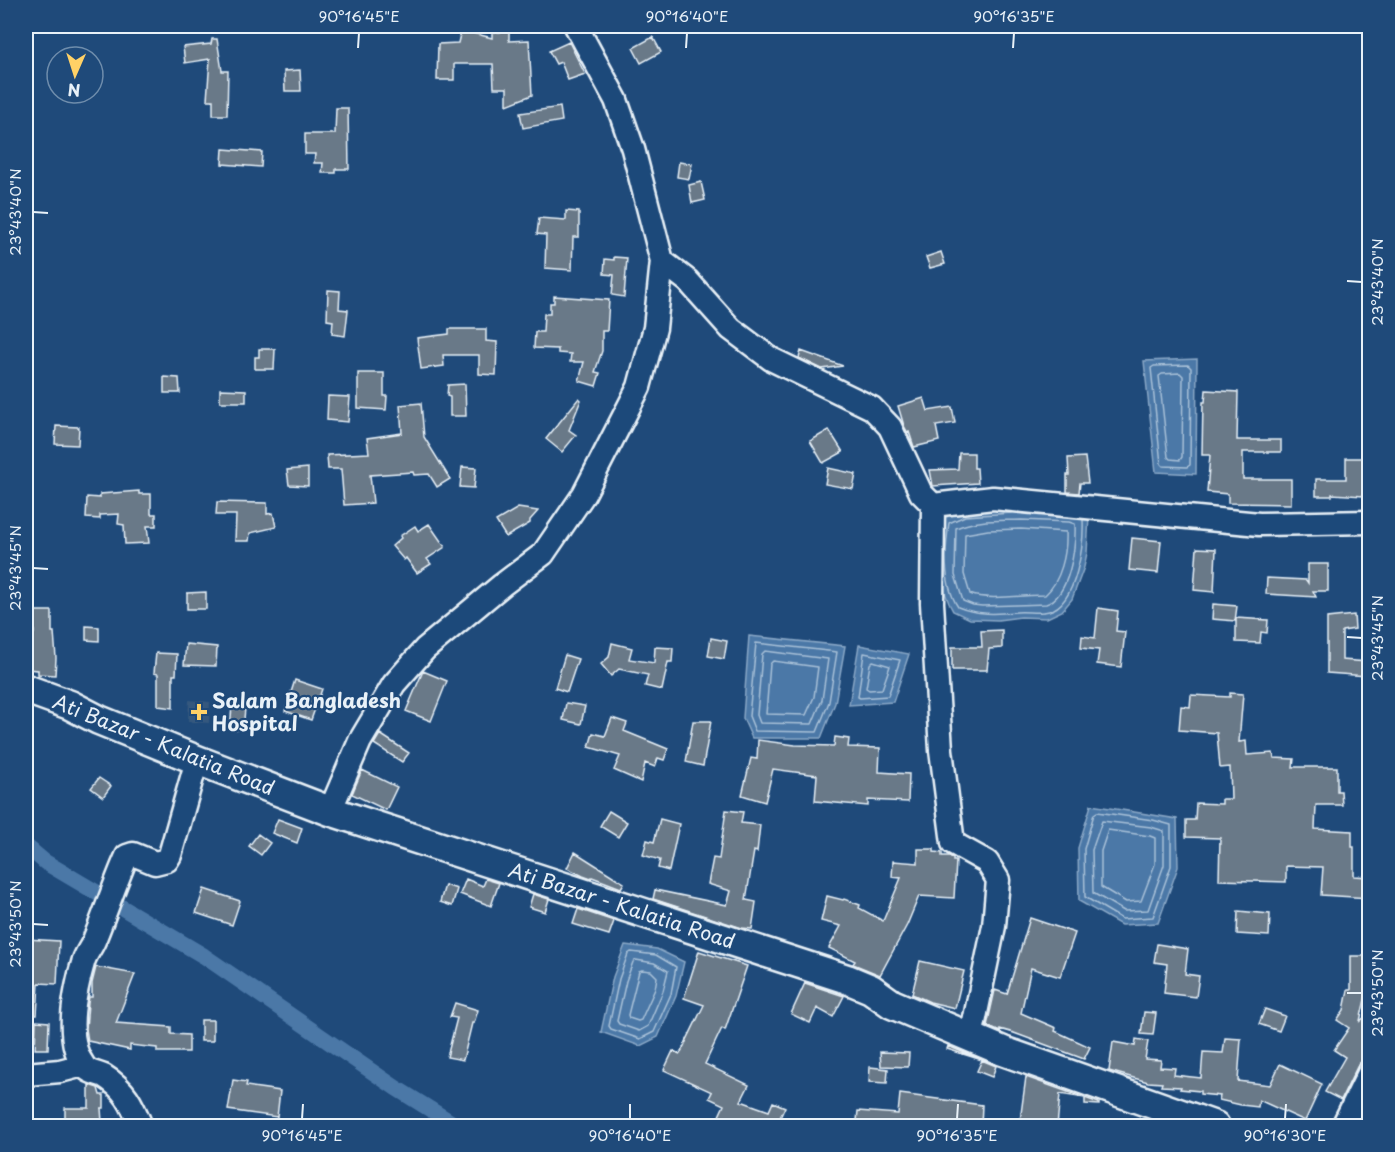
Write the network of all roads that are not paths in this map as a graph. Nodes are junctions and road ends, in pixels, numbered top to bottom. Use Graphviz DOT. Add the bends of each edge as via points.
graph roads {
  1 [pos="576,26"];
  2 [pos="662,261"];
  3 [pos="933,505"];
  4 [pos="1370,522"];
  5 [pos="26,689"];
  6 [pos="197,760"];
  7 [pos="330,811"];
  8 [pos="971,1037"];
  9 [pos="83,1065"];
  10 [pos="1370,1071"];
  11 [pos="26,1074"];
  12 [pos="141,1126"];
  13 [pos="1215,1126"];
  14 [pos="1343,1126"];
  1 -- 2 [label="street" via="616,100"];
  2 -- 3 [label="street" via="688,281 731,329 771,359 872,408 890,427 921,493"];
  2 -- 7 [label="street" via="655,328 639,387 584,494 543,554 425,648 394,684 360,741"];
  3 -- 4 [label="street" via="993,498 1258,524"];
  3 -- 8 [label="street" via="932,603 941,750 953,843 987,862 998,880 994,926"];
  5 -- 6 [label="main road, Ati Bazar - Kalatia Road"];
  6 -- 7 [label="main road, Ati Bazar - Kalatia Road"];
  6 -- 9 [label="street" via="170,855 155,863 129,854 84,960 72,1025 72,1039"];
  7 -- 8 [label="main road, Ati Bazar - Kalatia Road" via="847,979 892,1004"];
  8 -- 13 [label="main road, Ati Bazar - Kalatia Road"];
  9 -- 11 [label="street"];
  9 -- 12 [label="street" via="115,1083 130,1100"];
  10 -- 14 [label="street"];
}
